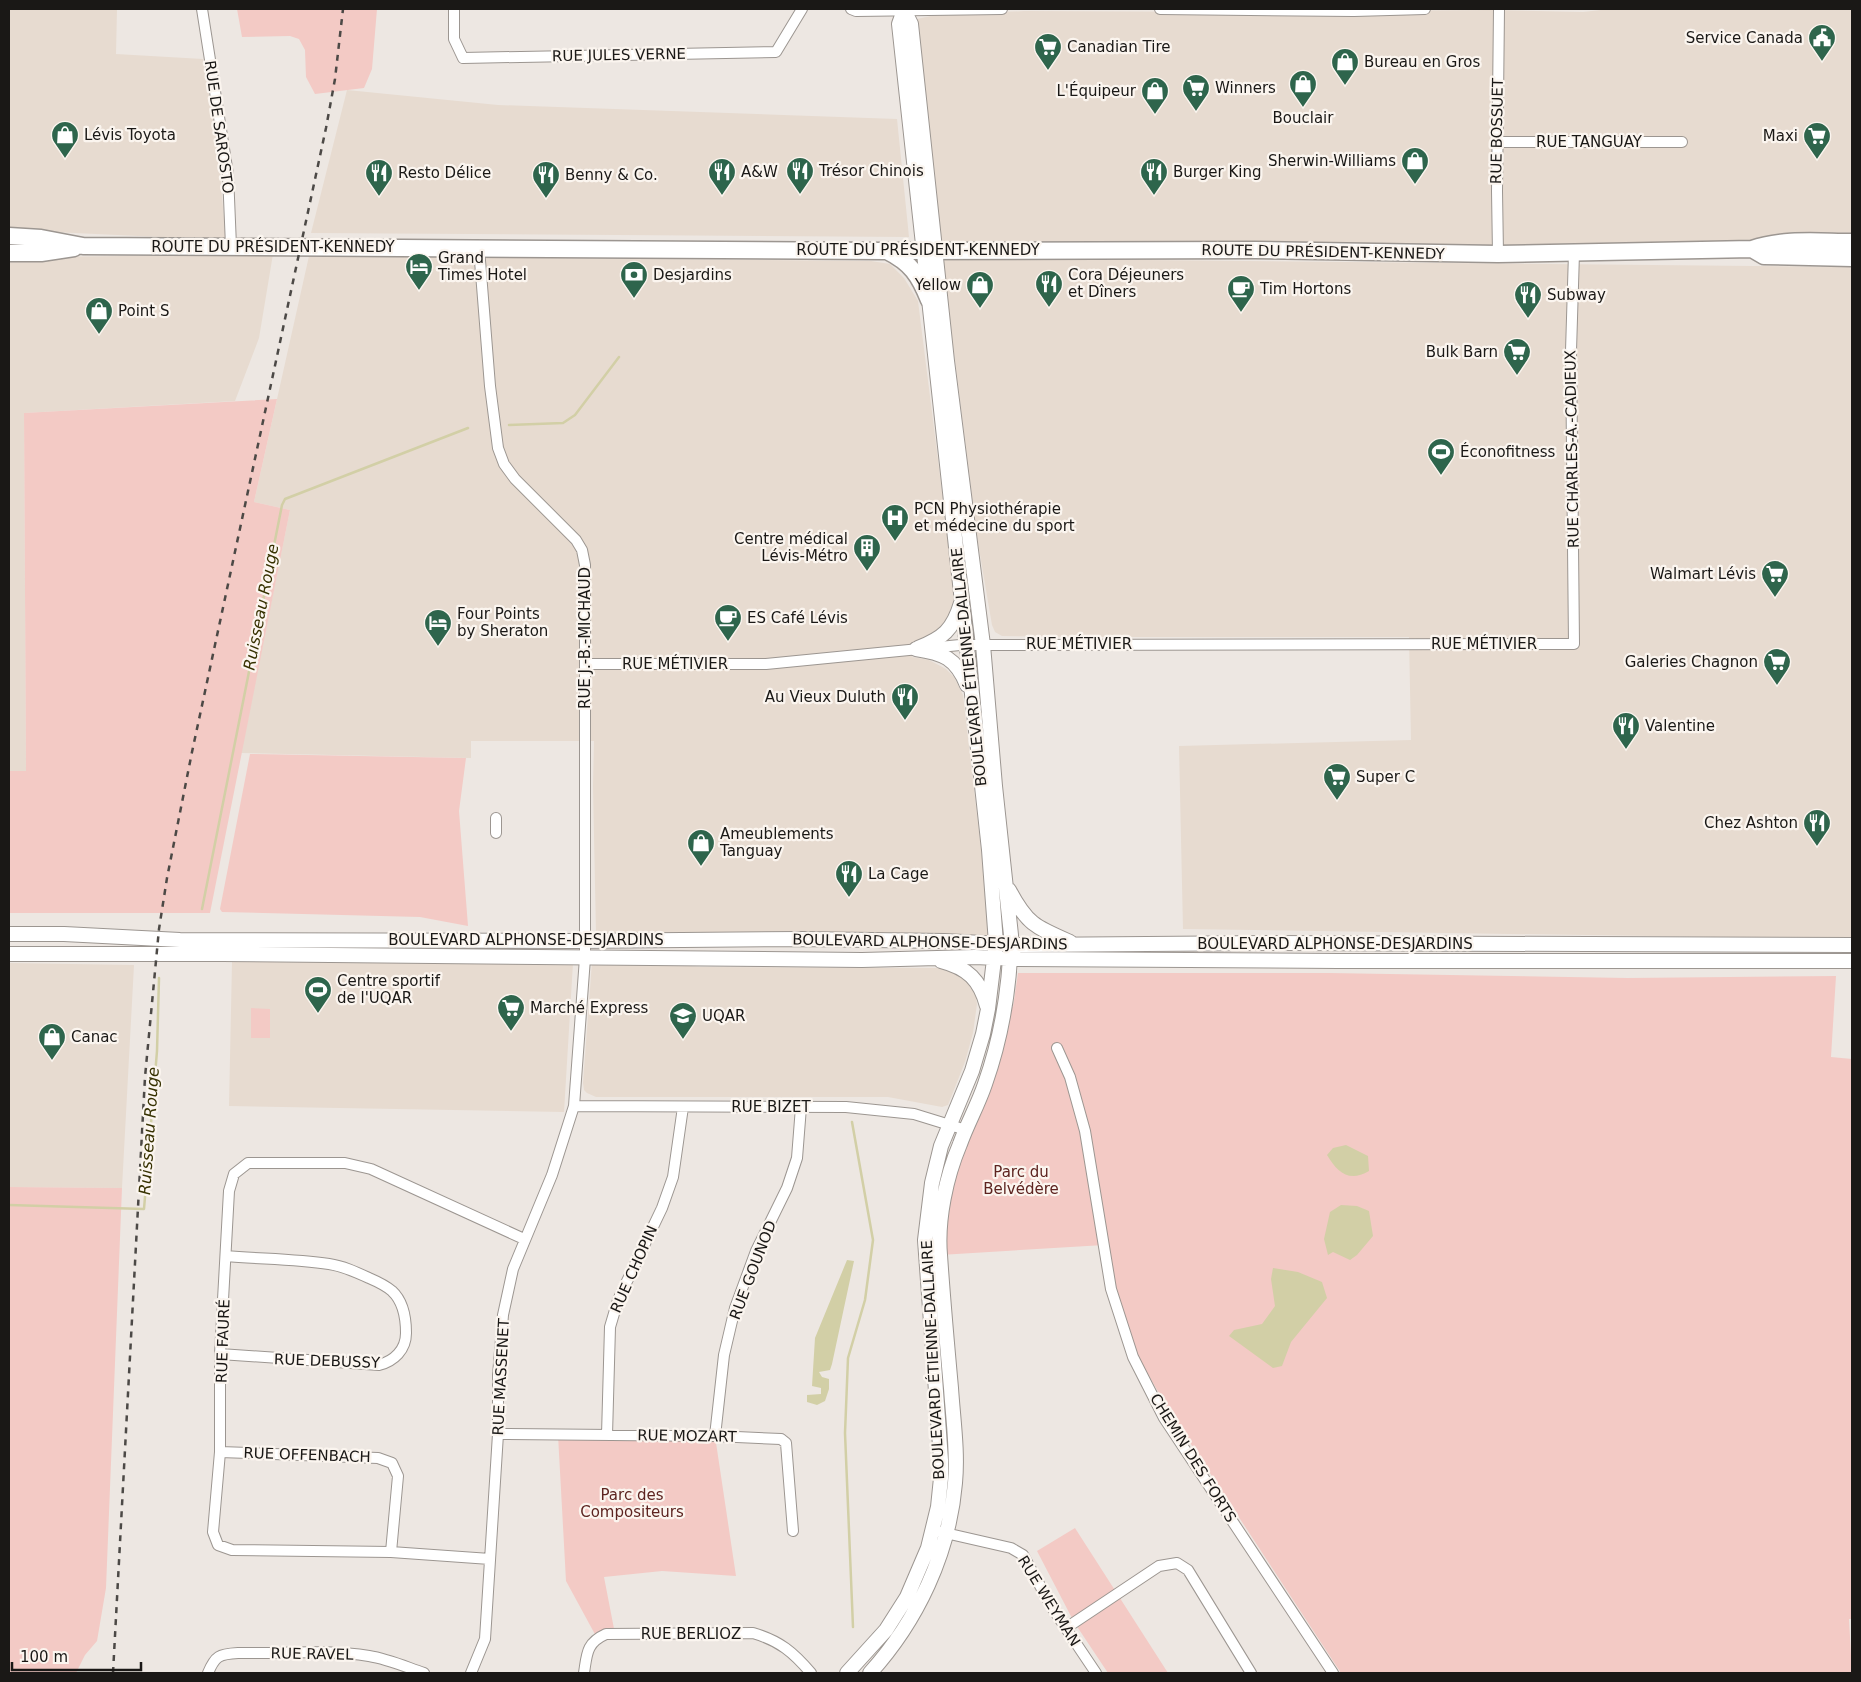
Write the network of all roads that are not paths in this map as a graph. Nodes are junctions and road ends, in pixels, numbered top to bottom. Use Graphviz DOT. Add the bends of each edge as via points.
graph roads {
  1 [pos="202,9"];
  2 [pos="454,9"];
  3 [pos="802,9"];
  4 [pos="851,9"];
  5 [pos="1002,9"];
  6 [pos="1160,9"];
  7 [pos="1239,9"];
  8 [pos="1426,9"];
  9 [pos="1499,9"];
  10 [pos="904,10"];
  11 [pos="1497,142"];
  12 [pos="1682,142"];
  13 [pos="9,236"];
  14 [pos="1852,242"];
  15 [pos="83,246"];
  16 [pos="231,246"];
  17 [pos="479,248"];
  18 [pos="1752,249"];
  19 [pos="887,251"];
  20 [pos="930,251"];
  21 [pos="9,253"];
  22 [pos="1574,253"];
  23 [pos="1498,254"];
  24 [pos="1852,258"];
  25 [pos="929,300"];
  26 [pos="962,597"];
  27 [pos="1574,644"];
  28 [pos="967,645"];
  29 [pos="983,645"];
  30 [pos="916,649"];
  31 [pos="586,664"];
  32 [pos="973,701"];
  33 [pos="496,818"];
  34 [pos="496,833"];
  35 [pos="1005,882"];
  36 [pos="9,934"];
  37 [pos="585,941"];
  38 [pos="996,943"];
  39 [pos="1076,945"];
  40 [pos="1852,945"];
  41 [pos="1010,951"];
  42 [pos="9,954"];
  43 [pos="585,958"];
  44 [pos="933,958"];
  45 [pos="995,958"];
  46 [pos="1852,961"];
  47 [pos="988,1009"];
  48 [pos="1057,1048"];
  49 [pos="574,1106"];
  50 [pos="683,1106"];
  51 [pos="800,1107"];
  52 [pos="950,1125"];
  53 [pos="966,1130"];
  54 [pos="524,1239"];
  55 [pos="226,1256"];
  56 [pos="220,1354"];
  57 [pos="498,1434"];
  58 [pos="607,1435"];
  59 [pos="715,1436"];
  60 [pos="220,1452"];
  61 [pos="793,1531"];
  62 [pos="940,1532"];
  63 [pos="391,1552"];
  64 [pos="490,1559"];
  65 [pos="1066,1628"];
  66 [pos="208,1673"];
  67 [pos="424,1673"];
  68 [pos="471,1673"];
  69 [pos="584,1673"];
  70 [pos="811,1673"];
  71 [pos="847,1673"];
  72 [pos="870,1673"];
  73 [pos="1096,1673"];
  74 [pos="1251,1673"];
  75 [pos="1333,1673"];
  1 -- 16 [label="street, RUE DE SAROSTO" via="228,174"];
  2 -- 3 [label="street, RUE JULES VERNE" via="454,39 463,58 776,52"];
  4 -- 10 [label="street"];
  5 -- 10 [label="street"];
  6 -- 7 [label="street"];
  7 -- 8 [label="street"];
  9 -- 11 [label="street, RUE BOSSUET"];
  10 -- 20 [label="main road, BOULEVARD ÉTIENNE-DALLAIRE" via="899,24"];
  11 -- 12 [label="street, RUE TANGUAY"];
  11 -- 23 [label="street, RUE BOSSUET"];
  13 -- 15 [label="main road, ROUTE DU PRÉSIDENT-KENNEDY"];
  14 -- 18 [label="main road, ROUTE DU PRÉSIDENT-KENNEDY" via="1766,244"];
  15 -- 16 [label="main road, ROUTE DU PRÉSIDENT-KENNEDY"];
  15 -- 21 [label="main road, ROUTE DU PRÉSIDENT-KENNEDY" via="41,253"];
  16 -- 17 [label="main road, ROUTE DU PRÉSIDENT-KENNEDY"];
  17 -- 19 [label="main road, ROUTE DU PRÉSIDENT-KENNEDY"];
  17 -- 31 [label="street, RUE J.-B.-MICHAUD" via="498,448 515,479 566,528 582,550"];
  18 -- 22 [label="main road, ROUTE DU PRÉSIDENT-KENNEDY"];
  18 -- 24 [label="main road, ROUTE DU PRÉSIDENT-KENNEDY" via="1764,256"];
  19 -- 20 [label="main road, ROUTE DU PRÉSIDENT-KENNEDY"];
  19 -- 25 [label="main road" via="912,267"];
  20 -- 23 [label="main road, ROUTE DU PRÉSIDENT-KENNEDY" via="1258,250"];
  20 -- 25 [label="main road, BOULEVARD ÉTIENNE-DALLAIRE"];
  20 -- 29 [label="main road, BOULEVARD ÉTIENNE-DALLAIRE"];
  22 -- 23 [label="main road, ROUTE DU PRÉSIDENT-KENNEDY"];
  22 -- 27 [label="street, RUE CHARLES-A.-CADIEUX" via="1571,351"];
  25 -- 26 [label="main road, BOULEVARD ÉTIENNE-DALLAIRE"];
  26 -- 28 [label="main road, BOULEVARD ÉTIENNE-DALLAIRE"];
  26 -- 30 [label="main road" via="948,630 933,642"];
  27 -- 29 [label="street, RUE MÉTIVIER"];
  28 -- 29 [label="street, RUE MÉTIVIER"];
  28 -- 30 [label="street, RUE MÉTIVIER"];
  28 -- 32 [label="main road, BOULEVARD ÉTIENNE-DALLAIRE"];
  29 -- 35 [label="main road, BOULEVARD ÉTIENNE-DALLAIRE"];
  30 -- 31 [label="street, RUE MÉTIVIER" via="766,664"];
  30 -- 32 [label="main road" via="940,653 953,662"];
  31 -- 37 [label="street, RUE J.-B.-MICHAUD"];
  32 -- 38 [label="main road, BOULEVARD ÉTIENNE-DALLAIRE"];
  33 -- 34 [label="street"];
  35 -- 39 [label="main road" via="1027,920 1038,929"];
  35 -- 41 [label="main road, BOULEVARD ÉTIENNE-DALLAIRE"];
  36 -- 37 [label="main road, BOULEVARD ALPHONSE-DESJARDINS" via="189,940"];
  37 -- 38 [label="main road, BOULEVARD ALPHONSE-DESJARDINS"];
  37 -- 43 [label="street, RUE MASSENET"];
  38 -- 41 [label="main road, BOULEVARD ALPHONSE-DESJARDINS"];
  38 -- 45 [label="main road, BOULEVARD ÉTIENNE-DALLAIRE"];
  39 -- 40 [label="main road, BOULEVARD ALPHONSE-DESJARDINS"];
  39 -- 41 [label="main road, BOULEVARD ALPHONSE-DESJARDINS"];
  41 -- 45 [label="main road, BOULEVARD ALPHONSE-DESJARDINS"];
  41 -- 46 [label="main road, BOULEVARD ALPHONSE-DESJARDINS" via="1339,961"];
  41 -- 53 [label="main road, BOULEVARD ÉTIENNE-DALLAIRE" via="995,1054"];
  42 -- 43 [label="main road, BOULEVARD ALPHONSE-DESJARDINS"];
  43 -- 44 [label="main road, BOULEVARD ALPHONSE-DESJARDINS"];
  43 -- 49 [label="street, RUE MASSENET"];
  44 -- 45 [label="main road, BOULEVARD ALPHONSE-DESJARDINS"];
  44 -- 47 [label="main road" via="967,972 980,985"];
  45 -- 47 [label="main road, BOULEVARD ÉTIENNE-DALLAIRE"];
  47 -- 52 [label="main road, BOULEVARD ÉTIENNE-DALLAIRE" via="972,1071"];
  48 -- 75 [label="street, CHEMIN DES FORTS" via="1070,1077 1085,1131 1111,1289 1133,1356 1164,1418"];
  49 -- 50 [label="street, RUE BIZET"];
  49 -- 54 [label="street, RUE MASSENET" via="552,1175"];
  50 -- 51 [label="street, RUE BIZET"];
  50 -- 58 [label="street, RUE CHOPIN" via="673,1177 662,1208 618,1300 610,1327"];
  51 -- 52 [label="street, RUE BIZET" via="846,1107 914,1114"];
  51 -- 59 [label="street, RUE GOUNOD" via="797,1158 735,1308 724,1355"];
  52 -- 53 [label="street, RUE BIZET"];
  52 -- 62 [label="main road, BOULEVARD ÉTIENNE-DALLAIRE" via="932,1183 925,1240 941,1467"];
  53 -- 62 [label="main road, BOULEVARD ÉTIENNE-DALLAIRE" via="945,1193 939,1250 956,1461 953,1499"];
  54 -- 55 [label="street, RUE FAURÉ" via="372,1169 345,1163 248,1163 234,1174 228,1191"];
  54 -- 57 [label="street, RUE MASSENET" via="503,1315"];
  55 -- 56 [label="street, RUE FAURÉ"];
  55 -- 56 [label="street, RUE DEBUSSY" via="329,1264 364,1276 392,1291 400,1302 406,1316 406,1336 398,1355 389,1363 379,1365"];
  56 -- 60 [label="street, RUE FAURÉ"];
  57 -- 58 [label="street, RUE MOZART"];
  57 -- 64 [label="street, RUE MASSENET"];
  58 -- 59 [label="street, RUE MOZART"];
  59 -- 61 [label="street, RUE MOZART" via="781,1439 786,1443"];
  60 -- 63 [label="street, RUE OFFENBACH" via="378,1458 392,1463 398,1476"];
  60 -- 63 [label="street, RUE FAURÉ" via="213,1532 218,1545 232,1550"];
  62 -- 65 [label="street, RUE WEYMAN" via="1017,1550"];
  62 -- 71 [label="main road, BOULEVARD ÉTIENNE-DALLAIRE" via="898,1613"];
  62 -- 72 [label="main road, BOULEVARD ÉTIENNE-DALLAIRE" via="932,1578 908,1624"];
  63 -- 64 [label="street, RUE FAURÉ"];
  64 -- 68 [label="street, RUE MASSENET" via="485,1639"];
  65 -- 73 [label="street, RUE WEYMAN"];
  65 -- 74 [label="street" via="1159,1566 1176,1563 1188,1570"];
  66 -- 67 [label="street, RUE RAVEL" via="214,1660 225,1653 238,1652 369,1656"];
  69 -- 70 [label="street, RUE BERLIOZ" via="590,1645 606,1634 753,1634 785,1647"];
}
